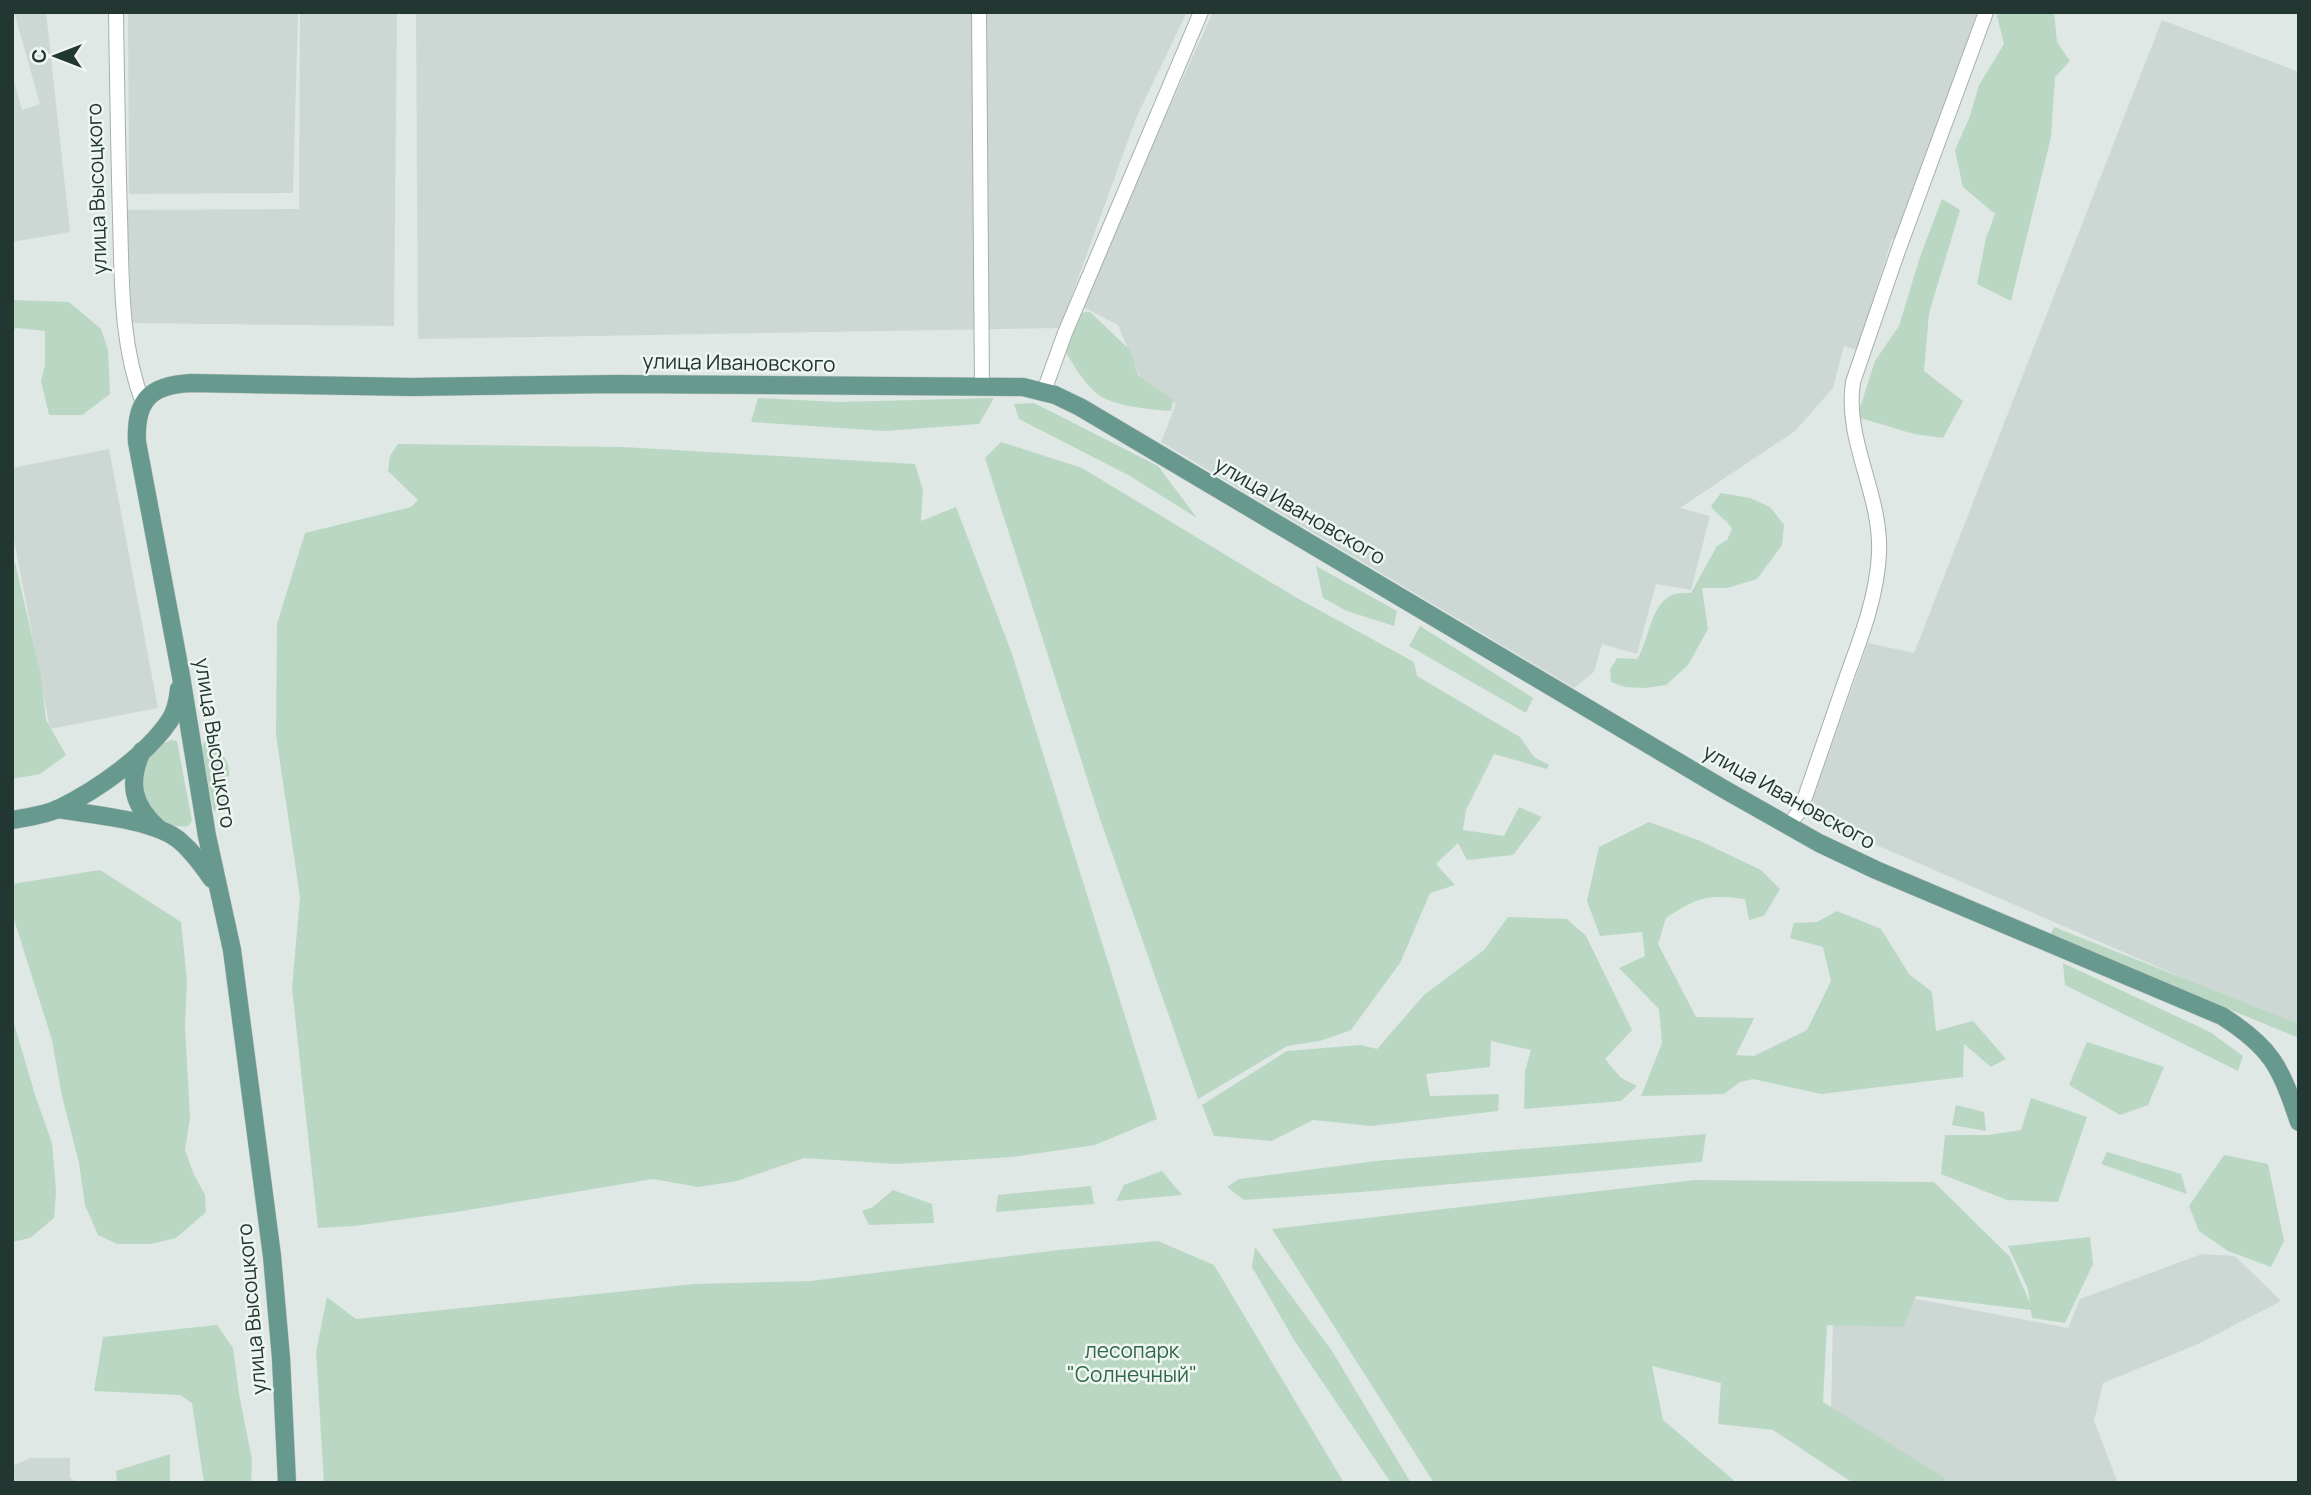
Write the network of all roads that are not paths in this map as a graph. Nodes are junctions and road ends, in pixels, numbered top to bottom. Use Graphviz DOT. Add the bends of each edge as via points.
graph roads {
  1 [pos="116,12"];
  2 [pos="979,12"];
  3 [pos="1201,12"];
  4 [pos="1986,12"];
  5 [pos="982,387"];
  6 [pos="1044,391"];
  7 [pos="143,403"];
  8 [pos="181,676"];
  9 [pos="188,724"];
  10 [pos="146,746"];
  11 [pos="57,809"];
  12 [pos="12,820"];
  13 [pos="1788,826"];
  14 [pos="161,830"];
  15 [pos="207,836"];
  16 [pos="178,839"];
  17 [pos="217,888"];
  18 [pos="2299,1122"];
  19 [pos="287,1483"];
  1 -- 7 [label="street, улица Высоцкого" via="122,288 131,367"];
  2 -- 5 [label="street"];
  3 -- 6 [label="street"];
  4 -- 13 [label="street" via="1853,382 1852,423 1879,528 1876,582 1801,809"];
  5 -- 6 [label="main road, улица Ивановского"];
  5 -- 7 [label="main road, улица Ивановского" via="191,383 166,386"];
  6 -- 13 [label="main road, улица Ивановского" via="1080,407"];
  7 -- 8 [label="main road, улица Высоцкого" via="136,424 137,442"];
  8 -- 9 [label="main road, улица Высоцкого"];
  8 -- 10 [label="main road" via="170,719"];
  9 -- 10 [label="main road"];
  9 -- 15 [label="main road, улица Высоцкого"];
  10 -- 11 [label="main road" via="98,787"];
  10 -- 14 [label="main road" via="136,764 135,794 143,813"];
  11 -- 12 [label="main road"];
  11 -- 14 [label="main road"];
  13 -- 18 [label="main road, улица Ивановского" via="1876,870 2222,1016 2268,1052 2286,1083"];
  14 -- 16 [label="main road"];
  15 -- 16 [label="main road"];
  15 -- 17 [label="main road, улица Высоцкого"];
  16 -- 17 [label="main road" via="198,858"];
  17 -- 19 [label="main road, улица Высоцкого" via="232,950 264,1186 281,1358"];
}
